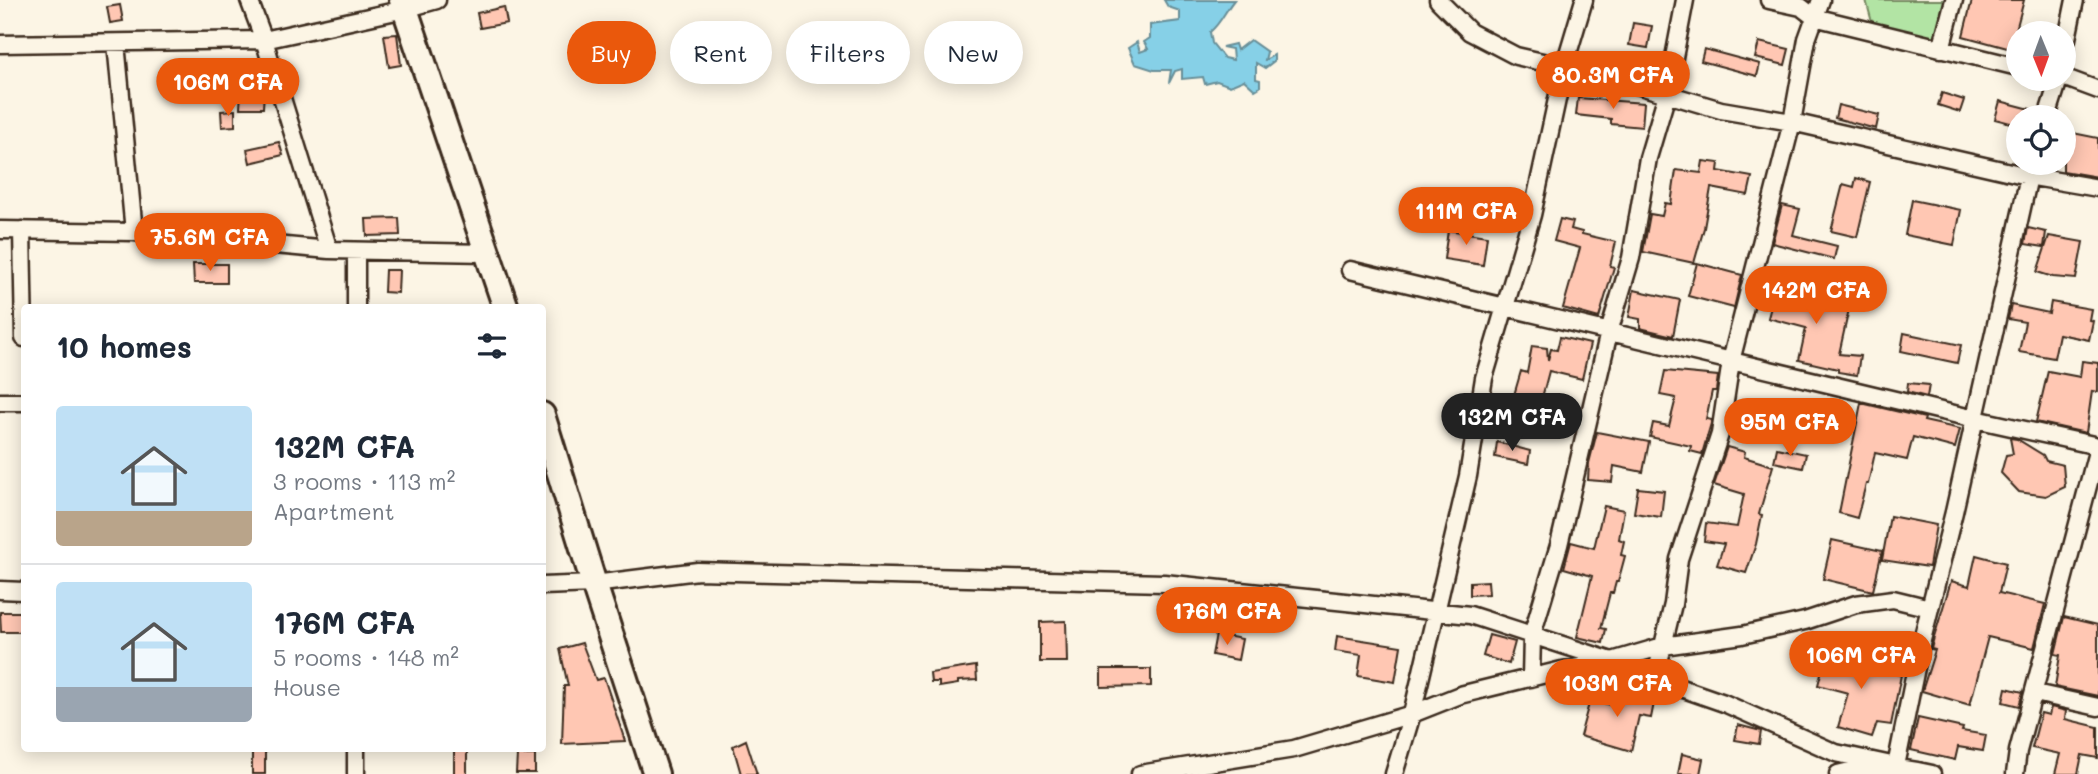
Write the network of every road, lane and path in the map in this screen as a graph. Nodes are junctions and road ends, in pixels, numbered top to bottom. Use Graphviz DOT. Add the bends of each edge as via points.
graph roads {
  1 [pos="249,0"];
  2 [pos="437,0"];
  3 [pos="1438,0"];
  4 [pos="1584,0"];
  5 [pos="1685,0"];
  6 [pos="1769,0"];
  7 [pos="1821,0"];
  8 [pos="1954,0"];
  9 [pos="2075,0"];
  10 [pos="403,5"];
  11 [pos="1814,18"];
  12 [pos="2071,21"];
  13 [pos="264,40"];
  14 [pos="116,43"];
  15 [pos="0,44"];
  16 [pos="1941,49"];
  17 [pos="2006,63"];
  18 [pos="1564,67"];
  19 [pos="2076,83"];
  20 [pos="2098,90"];
  21 [pos="1667,94"];
  22 [pos="1792,122"];
  23 [pos="2006,164"];
  24 [pos="2029,175"];
  25 [pos="2051,175"];
  26 [pos="2098,188"];
  27 [pos="0,230"];
  28 [pos="22,230"];
  29 [pos="134,232"];
  30 [pos="329,250"];
  31 [pos="356,251"];
  32 [pos="487,253"];
  33 [pos="1350,270"];
  34 [pos="23,304"];
  35 [pos="356,304"];
  36 [pos="505,304"];
  37 [pos="1507,306"];
  38 [pos="1609,332"];
  39 [pos="1731,361"];
  40 [pos="0,402"];
  41 [pos="21,402"];
  42 [pos="1975,419"];
  43 [pos="546,428"];
  44 [pos="2098,447"];
  45 [pos="593,584"];
  46 [pos="546,586"];
  47 [pos="0,590"];
  48 [pos="21,591"];
  49 [pos="1930,608"];
  50 [pos="1435,611"];
  51 [pos="1532,635"];
  52 [pos="1663,646"];
  53 [pos="1612,661"];
  54 [pos="1531,678"];
  55 [pos="1655,679"];
  56 [pos="2035,693"];
  57 [pos="2098,707"];
  58 [pos="1412,713"];
  59 [pos="356,752"];
  60 [pos="1896,766"];
  61 [pos="356,774"];
  62 [pos="656,774"];
  63 [pos="1140,774"];
  64 [pos="1394,774"];
  65 [pos="1838,774"];
  66 [pos="1932,774"];
  67 [pos="2015,774"];
  1 -- 13 [label="street"];
  2 -- 10 [label="street"];
  3 -- 18 [label="street" via="1470,32 1516,56"];
  4 -- 18 [label="street"];
  5 -- 21 [label="street"];
  6 -- 11 [label="street" via="1801,7"];
  7 -- 11 [label="street"];
  8 -- 16 [label="street"];
  9 -- 12 [label="street"];
  10 -- 13 [label="street"];
  10 -- 32 [label="main road"];
  11 -- 16 [label="street"];
  11 -- 22 [label="street"];
  13 -- 14 [label="street"];
  13 -- 30 [label="street"];
  14 -- 15 [label="street"];
  14 -- 29 [label="street"];
  16 -- 17 [label="street"];
  18 -- 21 [label="street"];
  18 -- 37 [label="street"];
  19 -- 20 [label="street"];
  21 -- 22 [label="street" via="1721,110"];
  21 -- 38 [label="street" via="1648,158 1631,258"];
  22 -- 23 [label="street"];
  22 -- 39 [label="street"];
  24 -- 42 [label="street"];
  25 -- 26 [label="street"];
  27 -- 28 [label="street"];
  28 -- 29 [label="street"];
  28 -- 34 [label="street"];
  29 -- 30 [label="street"];
  30 -- 31 [label="street"];
  31 -- 32 [label="street"];
  31 -- 35 [label="street"];
  32 -- 36 [label="main road"];
  33 -- 37 [label="street"];
  37 -- 38 [label="street"];
  37 -- 50 [label="street" via="1484,378 1468,476"];
  38 -- 39 [label="street"];
  38 -- 51 [label="street" via="1559,545"];
  39 -- 42 [label="street"];
  39 -- 52 [label="street" via="1720,434 1679,559"];
  40 -- 41 [label="street"];
  42 -- 44 [label="street"];
  42 -- 49 [label="street"];
  43 -- 45 [label="main road"];
  44 -- 56 [label="street"];
  45 -- 46 [label="street"];
  45 -- 50 [label="street" via="698,571 1164,583"];
  45 -- 62 [label="main road"];
  47 -- 48 [label="street"];
  49 -- 52 [label="street" via="1893,599 1856,604 1767,630"];
  49 -- 60 [label="street"];
  50 -- 51 [label="street" via="1470,615"];
  50 -- 58 [label="street"];
  51 -- 53 [label="street"];
  51 -- 54 [label="street"];
  52 -- 53 [label="street"];
  52 -- 55 [label="street"];
  53 -- 54 [label="street"];
  53 -- 55 [label="street"];
  54 -- 58 [label="street" via="1460,695"];
  55 -- 60 [label="street" via="1724,702 1836,752"];
  56 -- 57 [label="street"];
  56 -- 67 [label="street"];
  58 -- 63 [label="street" via="1294,749"];
  58 -- 64 [label="street"];
  59 -- 61 [label="street"];
  60 -- 65 [label="street"];
  60 -- 66 [label="street"];
}
